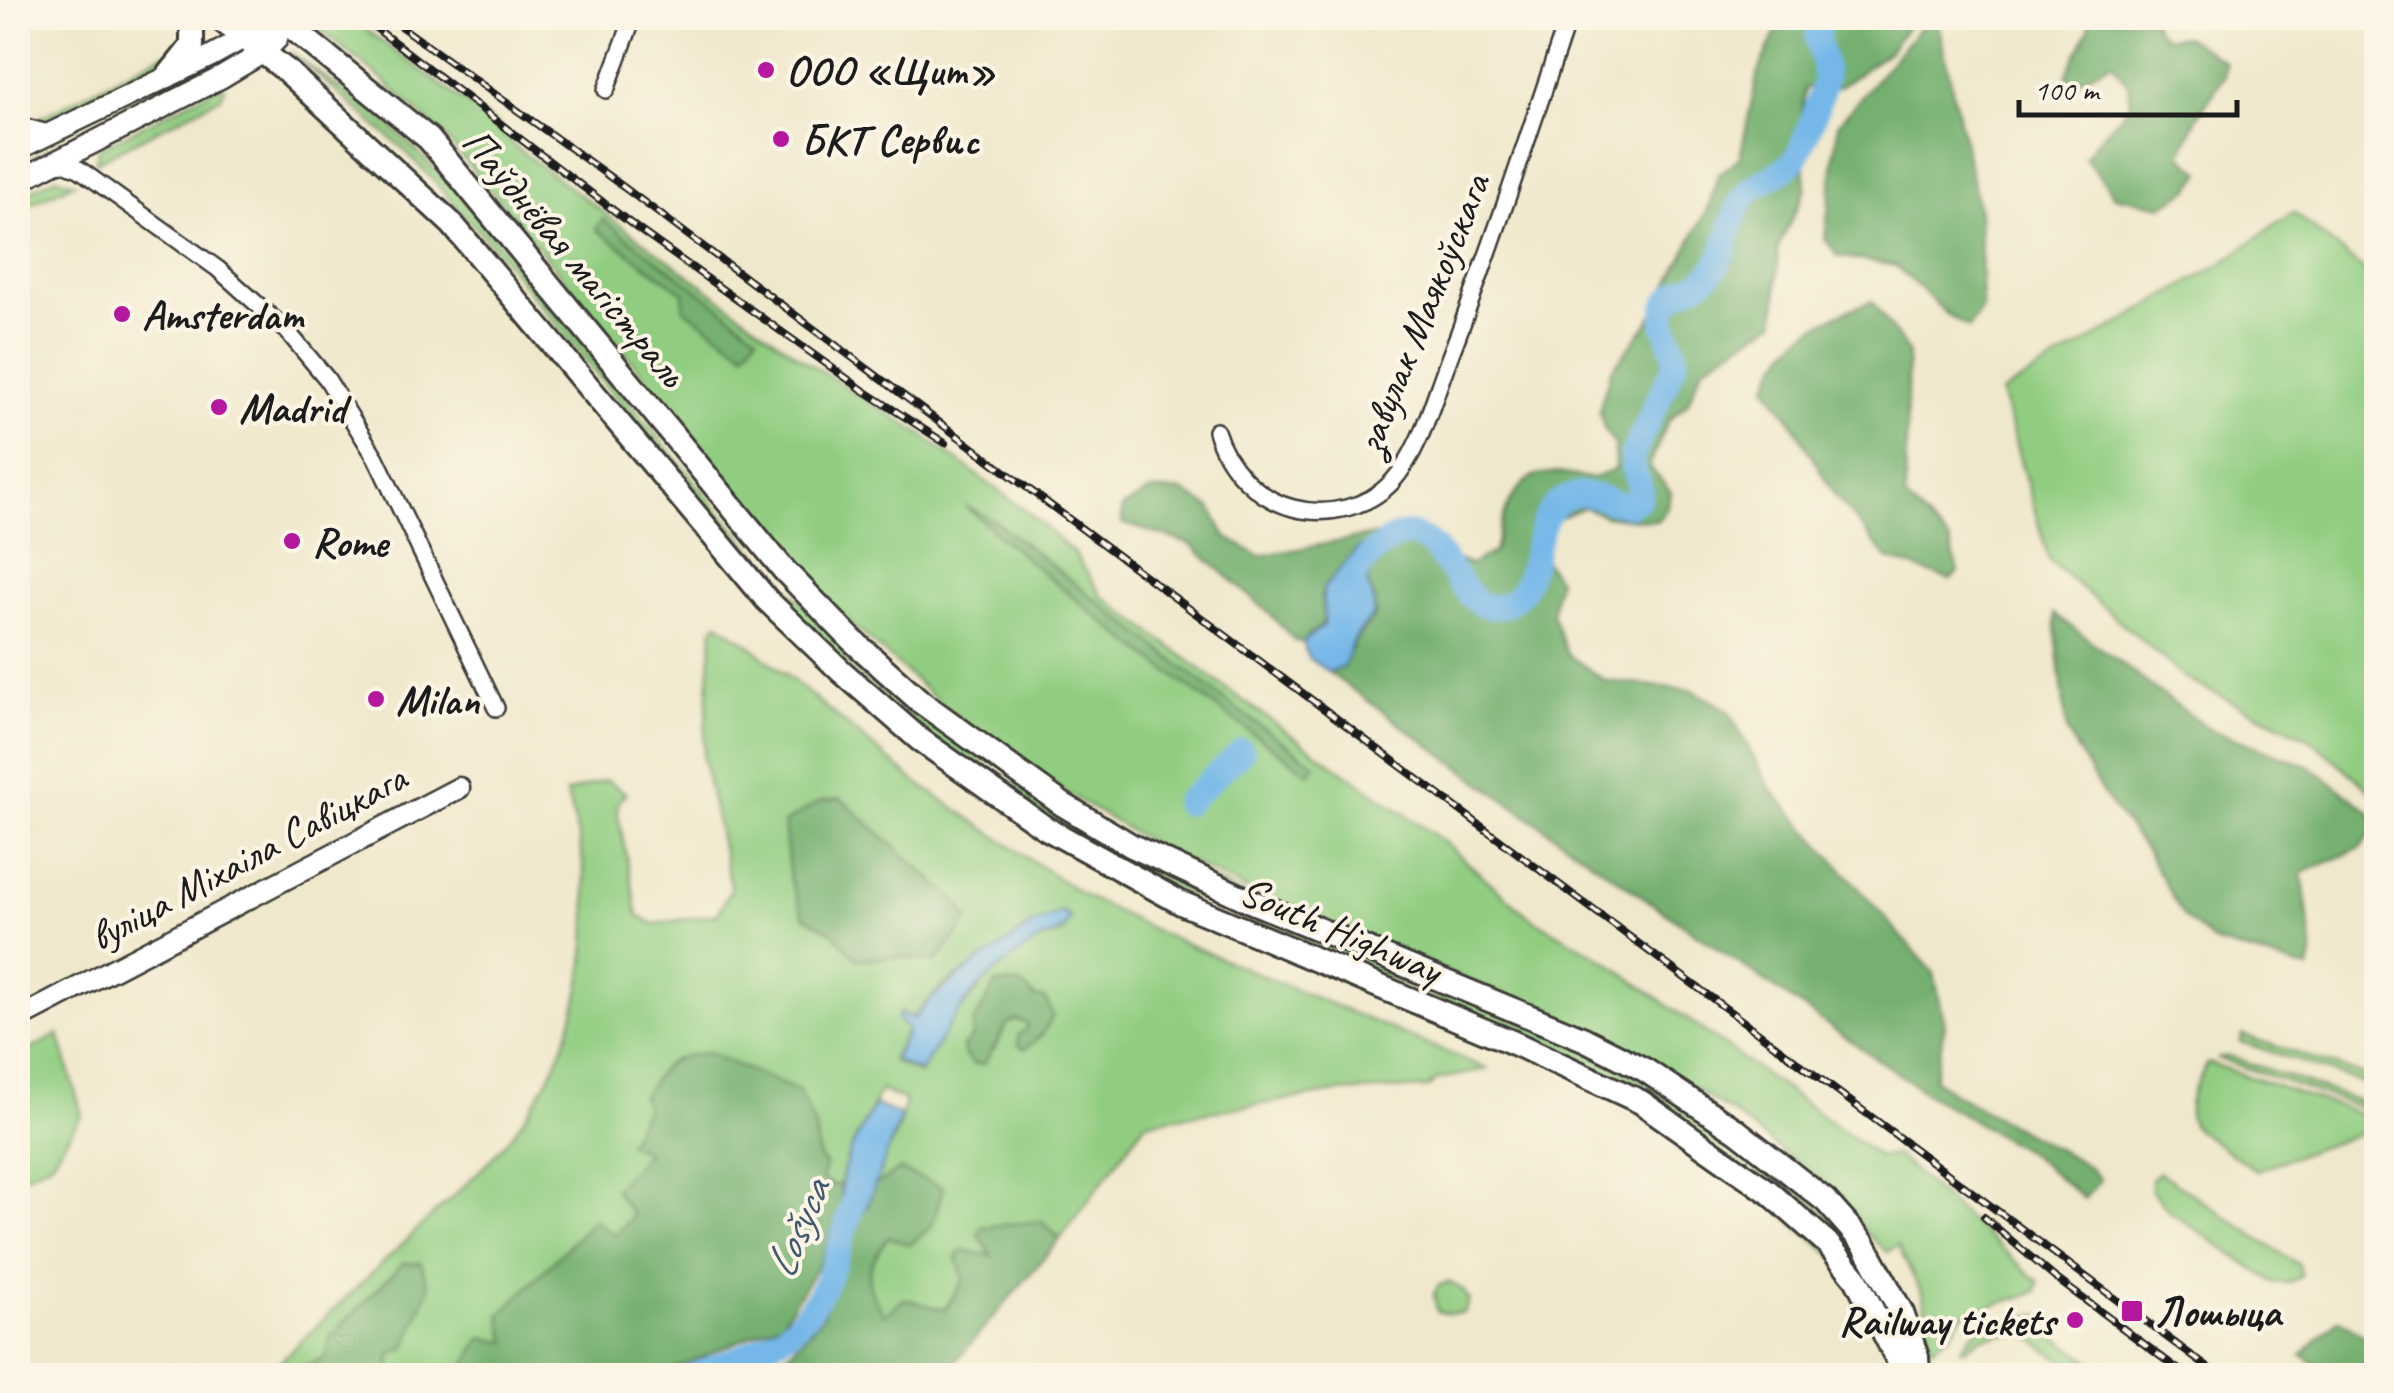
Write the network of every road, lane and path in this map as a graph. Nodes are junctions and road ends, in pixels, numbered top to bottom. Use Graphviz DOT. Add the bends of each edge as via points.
graph roads {
  1 [pos="192,18"];
  2 [pos="219,18"];
  3 [pos="280,18"];
  4 [pos="633,18"];
  5 [pos="1568,18"];
  6 [pos="243,36"];
  7 [pos="264,52"];
  8 [pos="168,76"];
  9 [pos="606,90"];
  10 [pos="18,125"];
  11 [pos="48,133"];
  12 [pos="96,140"];
  13 [pos="18,149"];
  14 [pos="48,165"];
  15 [pos="86,174"];
  16 [pos="18,181"];
  17 [pos="1216,431"];
  18 [pos="496,708"];
  19 [pos="459,788"];
  20 [pos="18,1019"];
  21 [pos="1906,1376"];
  22 [pos="1918,1376"];
  1 -- 8 [label="main road" via="192,46"];
  2 -- 6 [label="main road"];
  3 -- 22 [label="main road, South Highway" via="429,139 784,570 921,702 1132,846 1584,1038 1736,1131 1826,1201 1864,1244 1902,1312"];
  4 -- 9 [label="street"];
  5 -- 17 [label="street, завулак Маякоўскага" via="1483,270 1415,446 1392,482 1336,511 1287,507 1238,474"];
  6 -- 7 [label="main road"];
  6 -- 7 [label="street" via="280,18 277,40"];
  6 -- 8 [label="street"];
  7 -- 12 [label="street"];
  7 -- 21 [label="main road, South Highway" via="452,224 767,600 919,739 1044,826 1181,903 1640,1102 1769,1192 1827,1243 1856,1278"];
  8 -- 11 [label="street"];
  10 -- 11 [label="street"];
  11 -- 13 [label="street"];
  12 -- 14 [label="street"];
  12 -- 15 [label="street" via="82,157"];
  14 -- 15 [label="street" via="69,164"];
  14 -- 16 [label="street"];
  15 -- 18 [label="street" via="218,268 287,331 327,379 376,458"];
  19 -- 20 [label="street, вуліца Міхаіла Савіцкага"];
}
